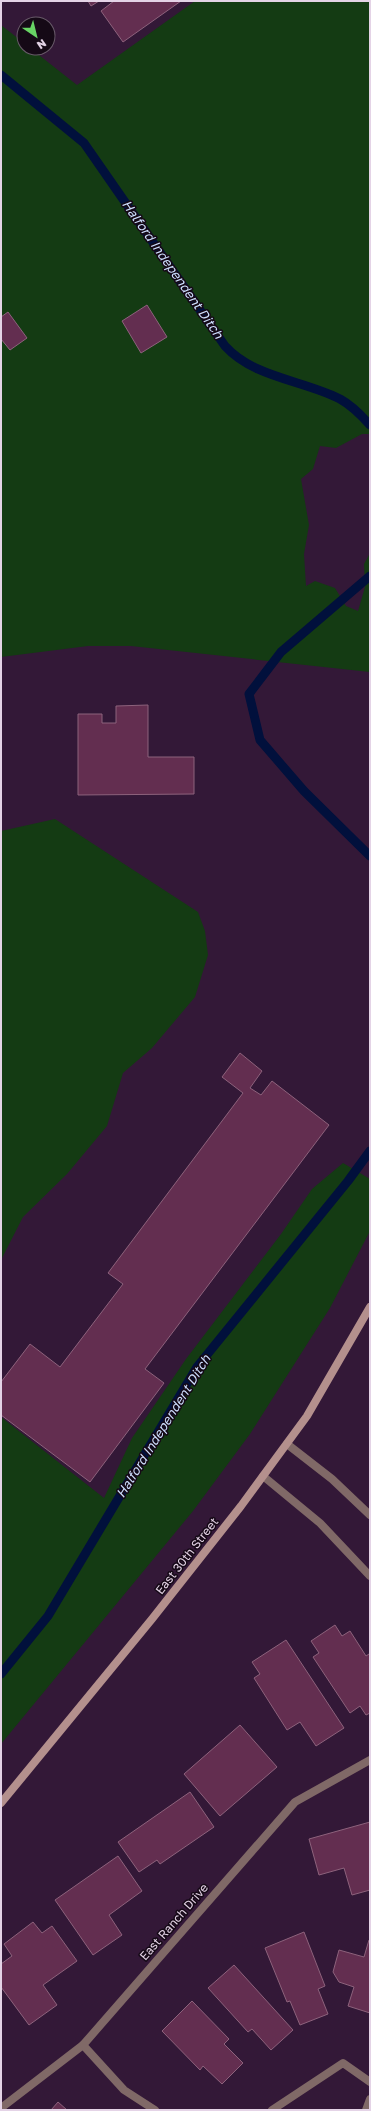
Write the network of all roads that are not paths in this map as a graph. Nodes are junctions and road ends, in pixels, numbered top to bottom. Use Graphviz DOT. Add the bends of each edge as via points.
graph roads {
  1 [pos="370,1307"];
  2 [pos="287,1444"];
  3 [pos="263,1476"];
  4 [pos="370,1515"];
  5 [pos="370,1576"];
  6 [pos="370,1760"];
  7 [pos="1,1803"];
  8 [pos="83,2045"];
  9 [pos="370,2082"];
  10 [pos="370,2099"];
  11 [pos="1,2108"];
  12 [pos="155,2110"];
  13 [pos="272,2110"];
  14 [pos="366,2110"];
  1 -- 2 [label="main road, East 30th Street" via="330,1379"];
  2 -- 3 [label="main road, East 30th Street"];
  2 -- 4 [label="street" via="332,1479"];
  3 -- 5 [label="street" via="320,1523"];
  3 -- 7 [label="main road, East 30th Street" via="152,1619"];
  6 -- 8 [label="street, East Ranch Drive" via="295,1802"];
  8 -- 11 [label="street, East Ranch Drive"];
  8 -- 12 [label="street" via="124,2090"];
  9 -- 13 [label="street" via="343,2063"];
  10 -- 14 [label="street"];
}
